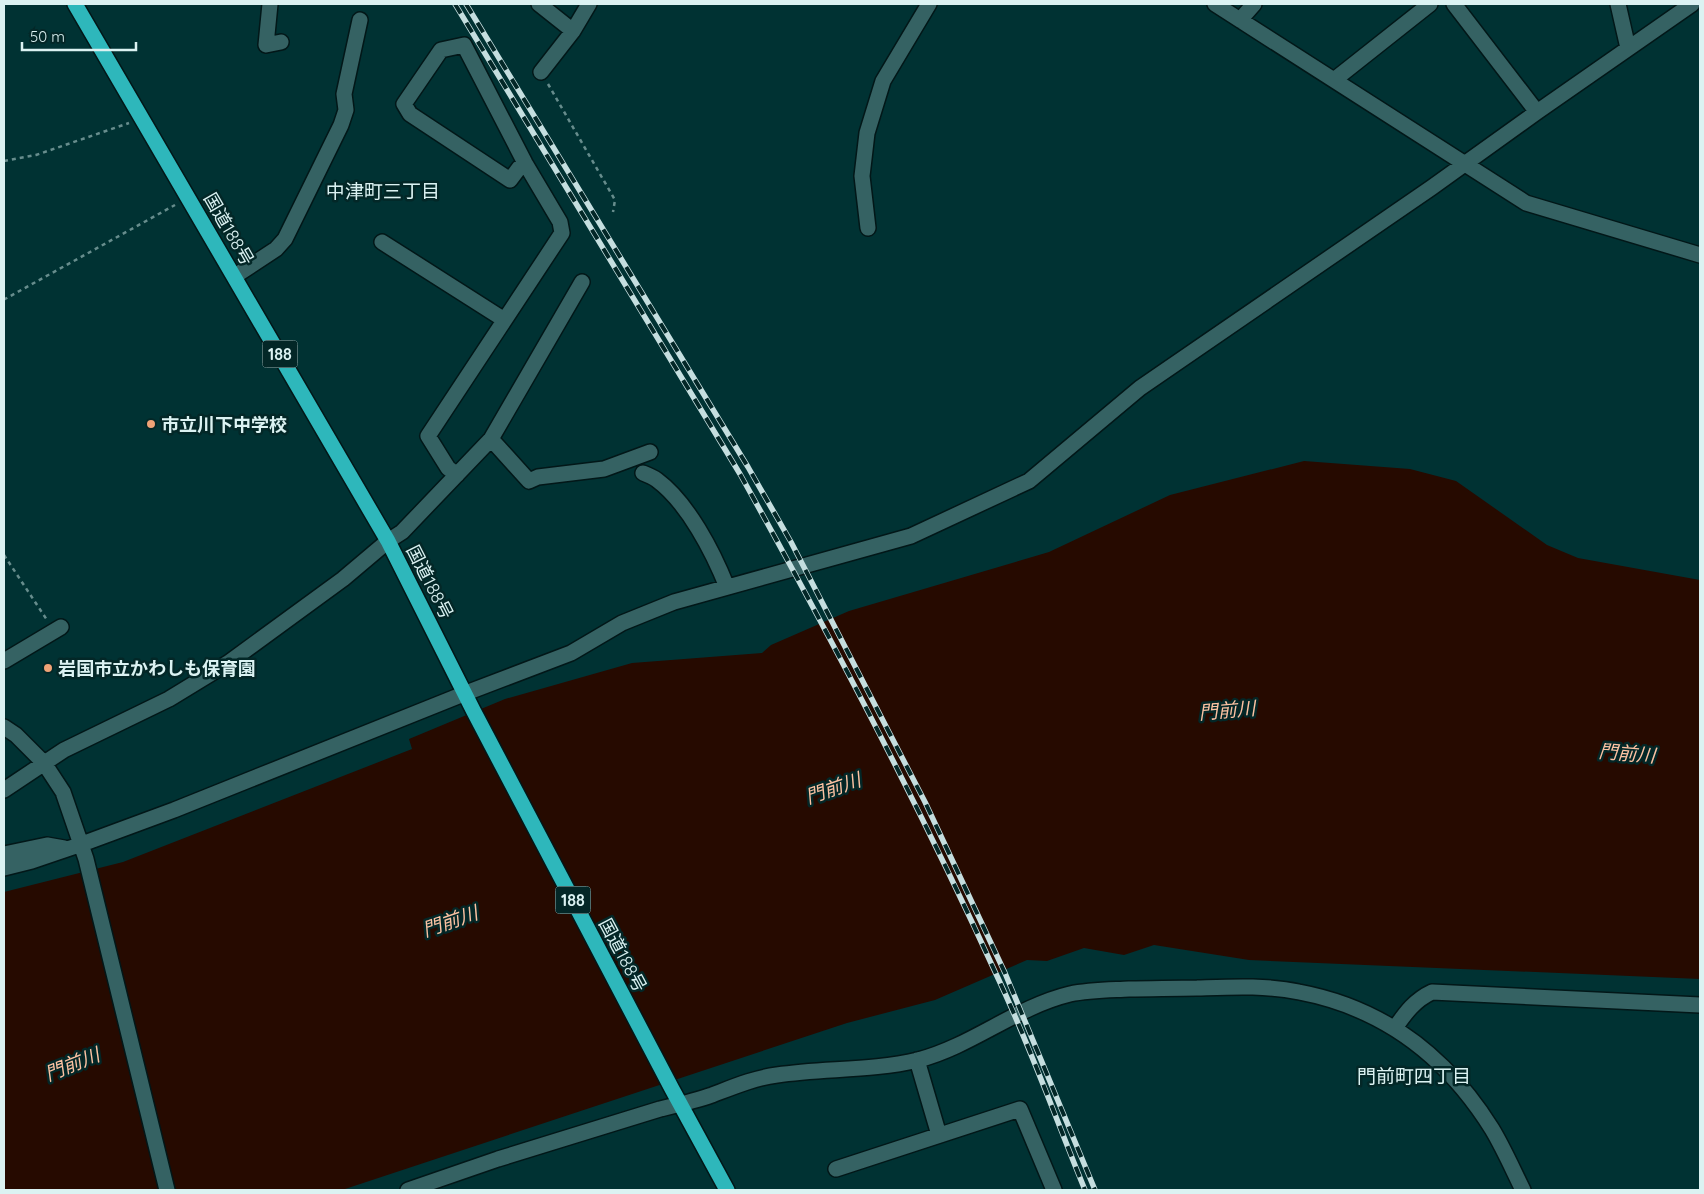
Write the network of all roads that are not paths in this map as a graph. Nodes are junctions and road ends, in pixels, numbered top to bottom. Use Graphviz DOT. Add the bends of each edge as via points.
graph roads {
  1 [pos="75,4"];
  2 [pos="270,4"];
  3 [pos="539,4"];
  4 [pos="589,4"];
  5 [pos="929,4"];
  6 [pos="1215,4"];
  7 [pos="1254,4"];
  8 [pos="1430,4"];
  9 [pos="1454,4"];
  10 [pos="1618,4"];
  11 [pos="1692,4"];
  12 [pos="360,20"];
  13 [pos="1240,20"];
  14 [pos="573,31"];
  15 [pos="281,42"];
  16 [pos="1628,48"];
  17 [pos="541,72"];
  18 [pos="1334,80"];
  19 [pos="1537,112"];
  20 [pos="525,163"];
  21 [pos="1465,164"];
  22 [pos="868,228"];
  23 [pos="382,242"];
  24 [pos="1700,255"];
  25 [pos="235,276"];
  26 [pos="582,282"];
  27 [pos="503,320"];
  28 [pos="491,438"];
  29 [pos="650,452"];
  30 [pos="643,473"];
  31 [pos="457,475"];
  32 [pos="388,541"];
  33 [pos="727,587"];
  34 [pos="58,629"];
  35 [pos="4,661"];
  36 [pos="466,693"];
  37 [pos="4,727"];
  38 [pos="44,763"];
  39 [pos="4,790"];
  40 [pos="78,851"];
  41 [pos="4,854"];
  42 [pos="4,868"];
  43 [pos="1700,1005"];
  44 [pos="1395,1028"];
  45 [pos="917,1060"];
  46 [pos="682,1104"];
  47 [pos="939,1136"];
  48 [pos="836,1169"];
  49 [pos="167,1190"];
  50 [pos="408,1190"];
  51 [pos="727,1190"];
  52 [pos="1054,1190"];
  53 [pos="1523,1190"];
  1 -- 25 [label="highway, 国道188号 / 188"];
  2 -- 15 [label="street" via="266,45"];
  3 -- 14 [label="street"];
  4 -- 14 [label="street"];
  5 -- 22 [label="street" via="883,81 867,133 862,176"];
  6 -- 13 [label="street"];
  7 -- 13 [label="street"];
  8 -- 18 [label="street"];
  9 -- 19 [label="street"];
  10 -- 16 [label="street"];
  11 -- 16 [label="street"];
  12 -- 25 [label="street" via="344,94 346,110 337,134 285,240"];
  13 -- 18 [label="street"];
  14 -- 17 [label="street"];
  16 -- 19 [label="street"];
  18 -- 21 [label="street"];
  19 -- 21 [label="street"];
  20 -- 20 [label="street" via="464,45 441,50 404,104 410,114 510,180"];
  20 -- 27 [label="street" via="560,222 562,233"];
  21 -- 24 [label="street" via="1526,203"];
  21 -- 33 [label="street" via="1140,388 1029,480 911,536"];
  23 -- 27 [label="street"];
  25 -- 32 [label="highway, 国道188号 / 188"];
  26 -- 28 [label="street"];
  27 -- 31 [label="street" via="428,436 448,468"];
  28 -- 29 [label="street" via="529,481 538,477 604,469"];
  28 -- 31 [label="street"];
  30 -- 33 [label="street" via="657,480 679,502 706,541"];
  31 -- 32 [label="street" via="402,532"];
  32 -- 36 [label="highway, 国道188号 / 188"];
  32 -- 38 [label="street" via="344,579 228,663 169,699"];
  33 -- 36 [label="street" via="674,602 622,623 571,653"];
  34 -- 35 [label="street"];
  36 -- 40 [label="street"];
  36 -- 46 [label="highway, 国道188号 / 188"];
  37 -- 38 [label="street"];
  38 -- 39 [label="street"];
  38 -- 40 [label="street" via="64,792"];
  40 -- 41 [label="street" via="47,845"];
  40 -- 42 [label="street"];
  40 -- 49 [label="street"];
  43 -- 44 [label="street" via="1432,992 1420,997"];
  44 -- 45 [label="street" via="1363,1011 1298,991 1234,987 1109,990 1071,994 1047,1002 952,1048"];
  44 -- 53 [label="street" via="1418,1043 1470,1097 1492,1130"];
  45 -- 46 [label="street" via="776,1075"];
  45 -- 47 [label="street"];
  46 -- 50 [label="street"];
  46 -- 51 [label="highway, 国道188号 / 188"];
  47 -- 48 [label="street"];
  47 -- 52 [label="street" via="1020,1109"];
}
